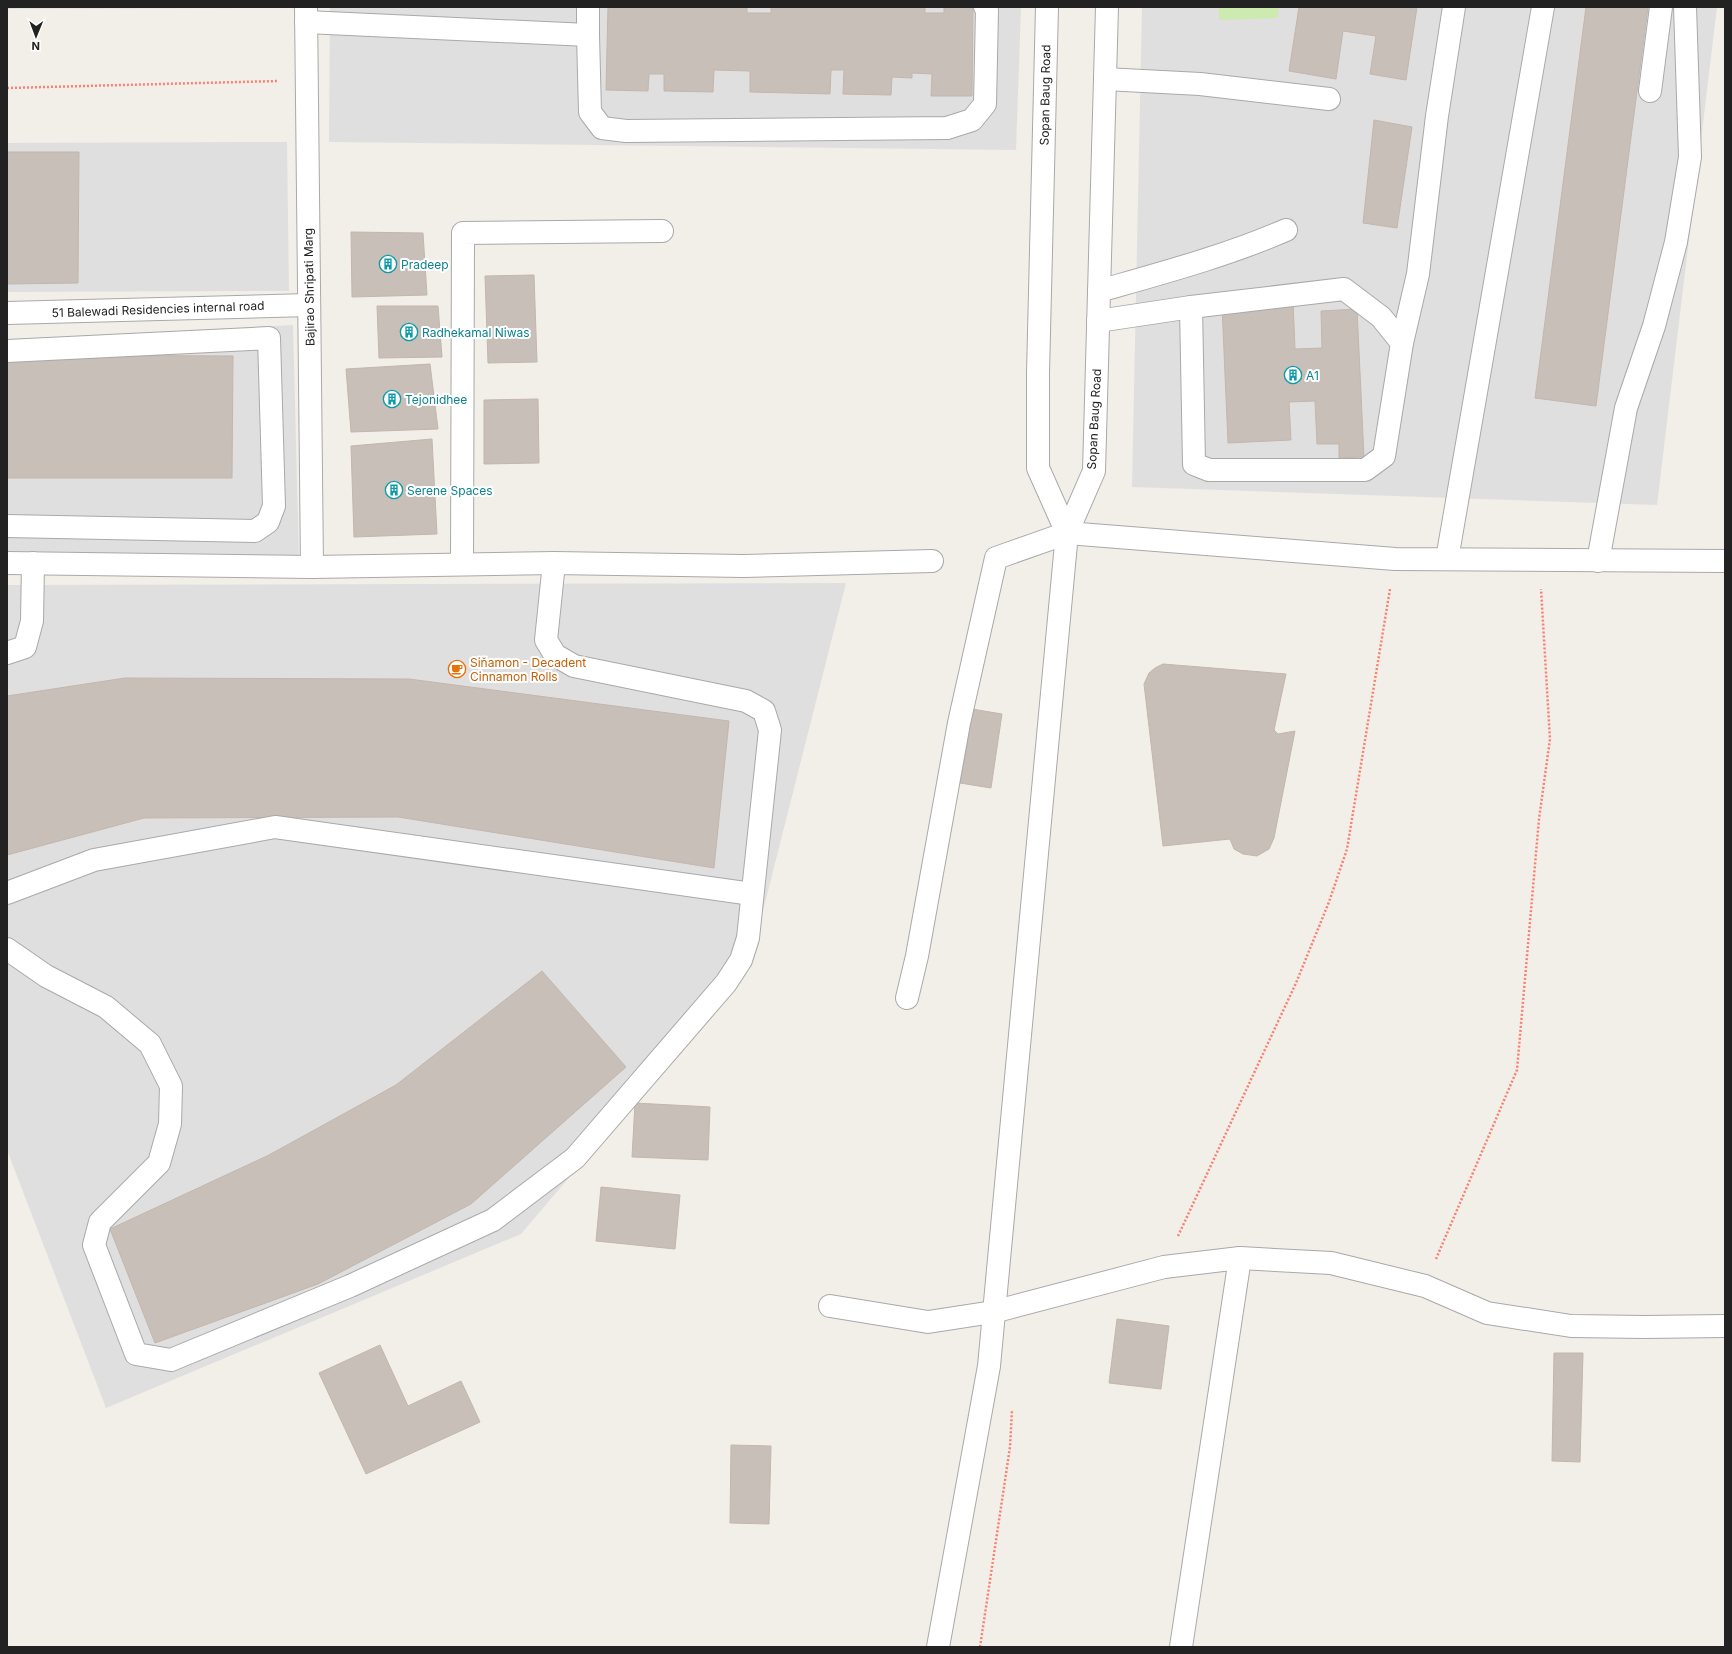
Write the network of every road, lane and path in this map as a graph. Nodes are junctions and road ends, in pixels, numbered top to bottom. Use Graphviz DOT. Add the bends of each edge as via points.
graph roads {
  1 [pos="588,7"];
  2 [pos="984,7"];
  3 [pos="1047,7"];
  4 [pos="1107,7"];
  5 [pos="1454,7"];
  6 [pos="1544,7"];
  7 [pos="1661,7"];
  8 [pos="1685,7"];
  9 [pos="306,15"];
  10 [pos="588,35"];
  11 [pos="1105,79"];
  12 [pos="307,81"];
  13 [pos="7,88"];
  14 [pos="1650,91"];
  15 [pos="1329,99"];
  16 [pos="1286,230"];
  17 [pos="662,231"];
  18 [pos="1099,290"];
  19 [pos="309,304"];
  20 [pos="1191,307"];
  21 [pos="7,313"];
  22 [pos="1098,320"];
  23 [pos="1402,343"];
  24 [pos="7,351"];
  25 [pos="7,526"];
  26 [pos="1067,533"];
  27 [pos="1395,558"];
  28 [pos="1447,559"];
  29 [pos="1539,559"];
  30 [pos="932,561"];
  31 [pos="1598,561"];
  32 [pos="1725,561"];
  33 [pos="554,562"];
  34 [pos="7,563"];
  35 [pos="33,563"];
  36 [pos="462,564"];
  37 [pos="312,567"];
  38 [pos="7,653"];
  39 [pos="7,893"];
  40 [pos="752,894"];
  41 [pos="7,949"];
  42 [pos="908,998"];
  43 [pos="1240,1258"];
  44 [pos="1164,1267"];
  45 [pos="1425,1286"];
  46 [pos="830,1306"];
  47 [pos="993,1312"];
  48 [pos="1725,1326"];
  49 [pos="1011,1403"];
  50 [pos="938,1647"];
  51 [pos="980,1647"];
  52 [pos="1181,1647"];
  1 -- 10 [label="street"];
  2 -- 10 [label="street" via="987,10 985,104 972,120 947,128 626,131 602,128 590,112"];
  3 -- 26 [label="street, Sopan Baug Road" via="1038,468"];
  4 -- 11 [label="street, Sopan Baug Road"];
  5 -- 23 [label="street" via="1437,116 1418,274"];
  6 -- 28 [label="street"];
  7 -- 14 [label="street"];
  8 -- 31 [label="street" via="1690,157 1678,234 1654,326 1626,408"];
  9 -- 10 [label="street"];
  9 -- 12 [label="street, Bajirao Shripati Marg"];
  11 -- 15 [label="street" via="1200,84"];
  11 -- 18 [label="street, Sopan Baug Road"];
  12 -- 13 [label="path"];
  12 -- 19 [label="street, Bajirao Shripati Marg"];
  16 -- 18 [label="street" via="1251,246 1162,274"];
  17 -- 36 [label="street" via="463,233"];
  18 -- 22 [label="street, Sopan Baug Road"];
  19 -- 21 [label="street, 51 Balewadi Residencies internal road"];
  19 -- 37 [label="street, Bajirao Shripati Marg"];
  20 -- 22 [label="street"];
  20 -- 23 [label="street" via="1344,289 1381,317"];
  20 -- 23 [label="street" via="1194,464 1209,470 1365,470 1384,456"];
  22 -- 26 [label="street, Sopan Baug Road" via="1094,471"];
  24 -- 25 [label="street" via="269,338 274,506 268,522 254,531"];
  26 -- 27 [label="street"];
  26 -- 42 [label="street" via="996,558 959,722"];
  26 -- 47 [label="street"];
  27 -- 28 [label="street"];
  27 -- 44 [label="path" via="1347,849 1329,902 1296,983"];
  28 -- 29 [label="street"];
  29 -- 31 [label="street"];
  29 -- 45 [label="path" via="1550,739 1539,819 1516,1070"];
  30 -- 33 [label="street" via="743,566"];
  31 -- 32 [label="street"];
  33 -- 36 [label="street"];
  33 -- 40 [label="street" via="546,640 555,655 574,666 746,701 764,711 770,730"];
  34 -- 35 [label="street"];
  35 -- 37 [label="street"];
  35 -- 38 [label="street" via="32,621 25,647"];
  36 -- 37 [label="street"];
  39 -- 40 [label="street" via="94,860 275,827"];
  40 -- 41 [label="street" via="748,938 741,960 726,983 575,1158 493,1220 350,1286 172,1360 136,1354 94,1245 100,1222 159,1163 170,1124 171,1086 150,1044 106,1007 46,976"];
  43 -- 44 [label="street"];
  43 -- 45 [label="street" via="1331,1263"];
  43 -- 52 [label="street"];
  44 -- 47 [label="street"];
  45 -- 48 [label="street" via="1487,1313 1572,1326"];
  46 -- 47 [label="street" via="928,1322"];
  47 -- 50 [label="street" via="988,1366"];
  49 -- 51 [label="path" via="1013,1410 1010,1447"];
}
